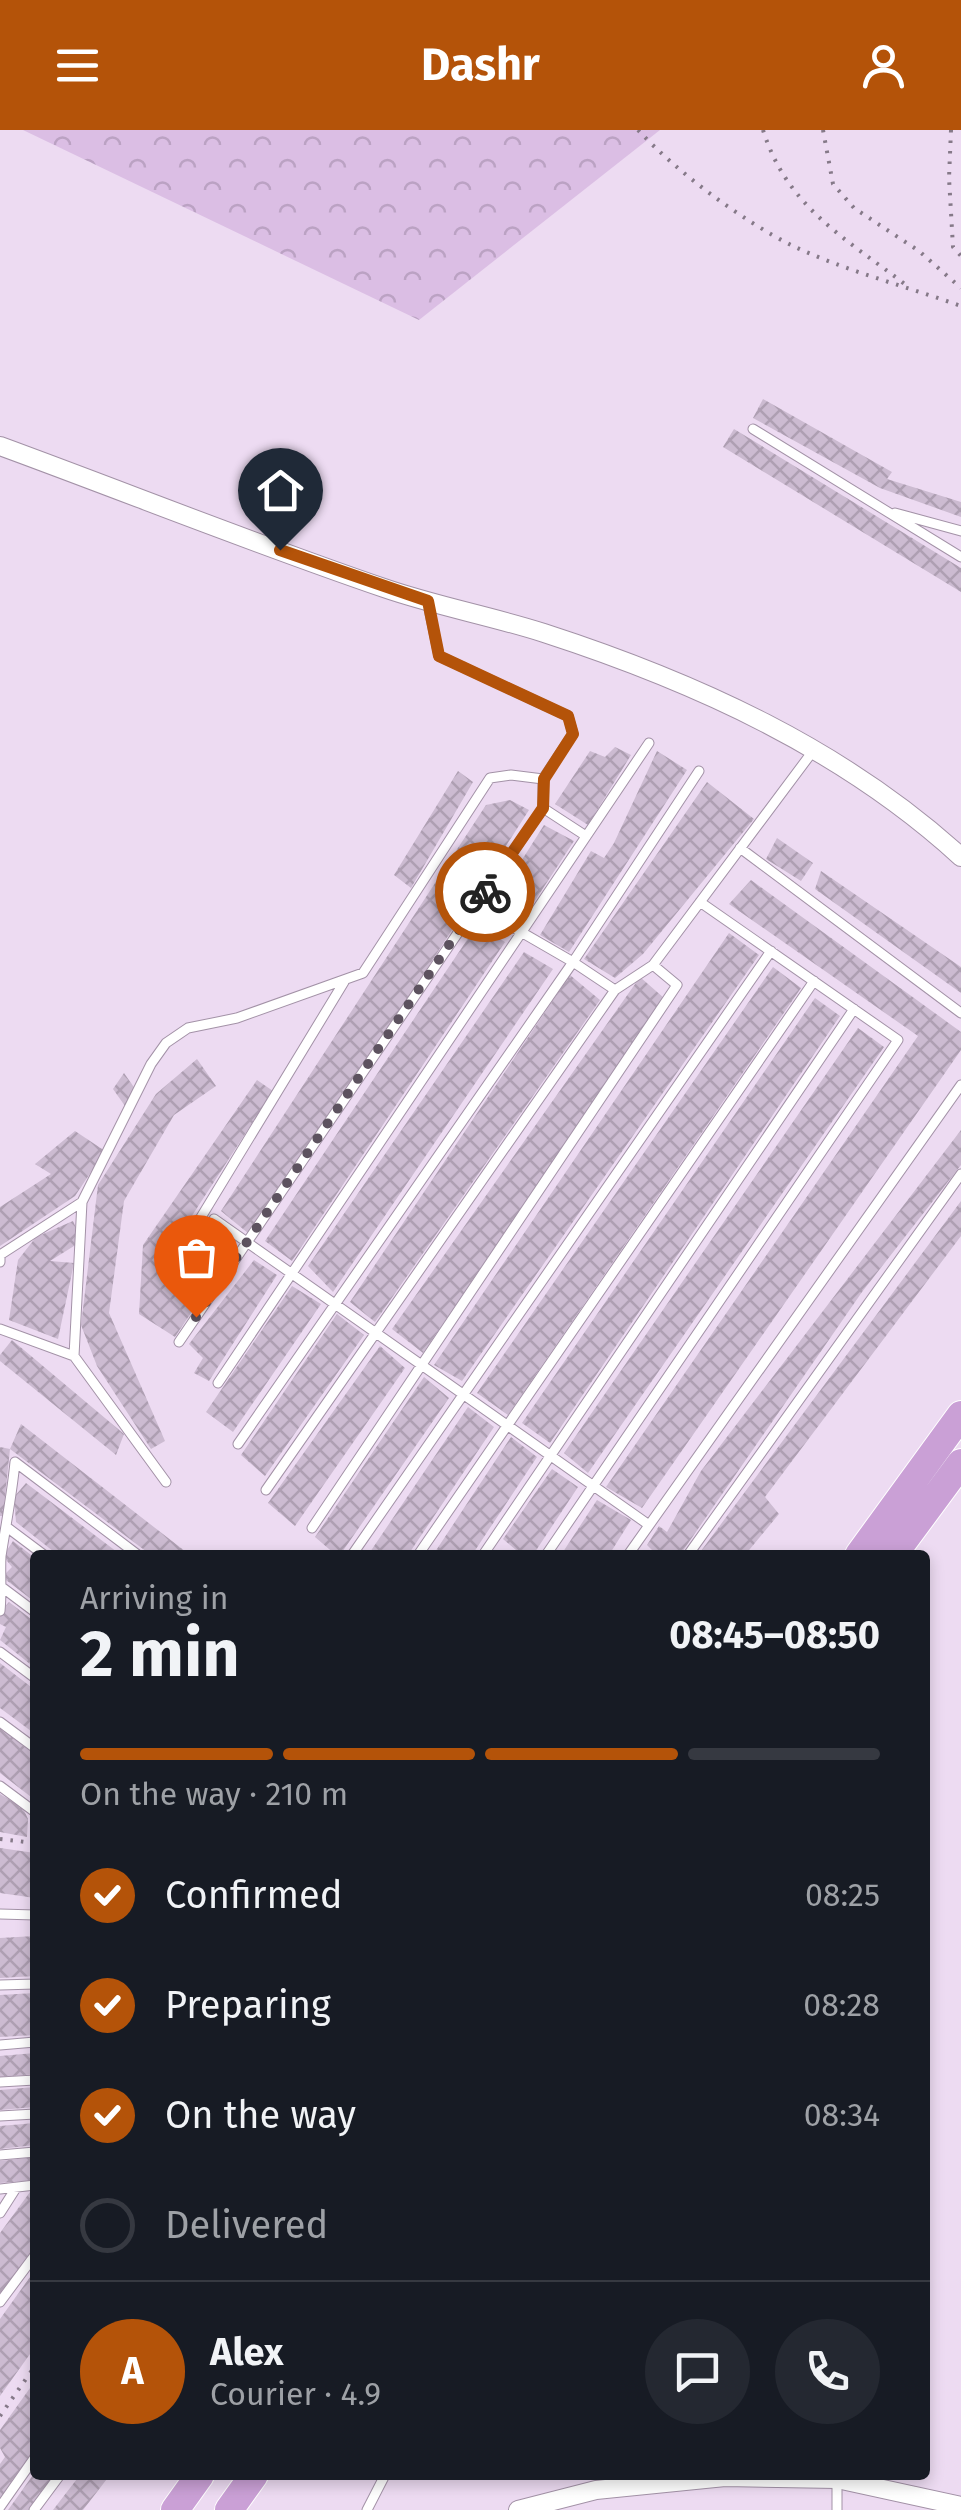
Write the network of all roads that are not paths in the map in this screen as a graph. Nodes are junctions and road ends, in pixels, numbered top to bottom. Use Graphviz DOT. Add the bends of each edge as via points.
graph roads {
  1 [pos="753,429"];
  2 [pos="0,446"];
  3 [pos="882,509"];
  4 [pos="961,531"];
  5 [pos="961,557"];
  6 [pos="428,601"];
  7 [pos="648,743"];
  8 [pos="815,748"];
  9 [pos="700,771"];
  10 [pos="544,779"];
  11 [pos="543,808"];
  12 [pos="586,836"];
  13 [pos="740,848"];
  14 [pos="961,857"];
  15 [pos="700,902"];
  16 [pos="476,906"];
  17 [pos="522,932"];
  18 [pos="771,951"];
  19 [pos="573,962"];
  20 [pos="653,965"];
  21 [pos="814,981"];
  22 [pos="344,982"];
  23 [pos="615,990"];
  24 [pos="854,1009"];
  25 [pos="961,1013"];
  26 [pos="961,1085"];
  27 [pos="961,1174"];
  28 [pos="82,1202"];
  29 [pos="214,1219"];
  30 [pos="189,1237"];
  31 [pos="247,1242"];
  32 [pos="0,1262"];
  33 [pos="292,1273"];
  34 [pos="336,1304"];
  35 [pos="0,1329"];
  36 [pos="376,1332"];
  37 [pos="179,1342"];
  38 [pos="74,1356"];
  39 [pos="422,1365"];
  40 [pos="218,1383"];
  41 [pos="463,1394"];
  42 [pos="961,1415"];
  43 [pos="507,1426"];
  44 [pos="238,1444"];
  45 [pos="550,1456"];
  46 [pos="961,1463"];
  47 [pos="166,1482"];
  48 [pos="593,1486"];
  49 [pos="266,1490"];
  50 [pos="649,1525"];
  51 [pos="8,1528"];
  52 [pos="312,1528"];
  53 [pos="37,1550"];
  54 [pos="131,1550"];
  55 [pos="355,1550"];
  56 [pos="421,1550"];
  57 [pos="486,1550"];
  58 [pos="549,1550"];
  59 [pos="632,1550"];
  60 [pos="692,1550"];
  61 [pos="863,1550"];
  62 [pos="897,1550"];
  63 [pos="3,1588"];
  64 [pos="30,1608"];
  65 [pos="0,1611"];
  66 [pos="0,1652"];
  67 [pos="30,1674"];
  68 [pos="0,1722"];
  69 [pos="30,1744"];
  70 [pos="0,1786"];
  71 [pos="30,1808"];
  72 [pos="0,1914"];
  73 [pos="30,1915"];
  74 [pos="30,1984"];
  75 [pos="0,1985"];
  76 [pos="30,2042"];
  77 [pos="0,2045"];
  78 [pos="30,2080"];
  79 [pos="0,2082"];
  80 [pos="30,2114"];
  81 [pos="0,2116"];
  82 [pos="30,2152"];
  83 [pos="0,2155"];
  84 [pos="30,2186"];
  85 [pos="16,2188"];
  86 [pos="0,2190"];
  87 [pos="0,2213"];
  88 [pos="30,2262"];
  89 [pos="0,2302"];
  90 [pos="30,2464"];
  91 [pos="56,2480"];
  92 [pos="196,2480"];
  93 [pos="250,2480"];
  94 [pos="382,2480"];
  95 [pos="694,2480"];
  96 [pos="837,2480"];
  97 [pos="842,2480"];
  98 [pos="961,2506"];
  99 [pos="0,2507"];
  100 [pos="34,2510"];
  101 [pos="175,2510"];
  102 [pos="228,2510"];
  103 [pos="367,2510"];
  104 [pos="518,2510"];
  105 [pos="837,2510"];
  1 -- 3 [label="lane"];
  2 -- 6 [label="street"];
  3 -- 4 [label="lane"];
  3 -- 5 [label="lane"];
  6 -- 8 [label="street" via="657,674"];
  6 -- 10 [label="lane" via="439,656 568,716 573,734"];
  7 -- 12 [label="lane"];
  8 -- 13 [label="lane"];
  8 -- 14 [label="street"];
  9 -- 19 [label="lane"];
  10 -- 11 [label="lane"];
  10 -- 22 [label="lane" via="490,778 363,974"];
  11 -- 12 [label="lane"];
  11 -- 16 [label="lane"];
  12 -- 17 [label="lane"];
  13 -- 15 [label="lane"];
  13 -- 25 [label="lane"];
  15 -- 18 [label="lane"];
  15 -- 20 [label="lane"];
  16 -- 17 [label="lane"];
  16 -- 31 [label="lane"];
  17 -- 19 [label="lane"];
  17 -- 33 [label="lane"];
  18 -- 21 [label="lane"];
  18 -- 41 [label="lane"];
  19 -- 23 [label="lane"];
  19 -- 34 [label="lane"];
  20 -- 23 [label="lane"];
  20 -- 39 [label="lane" via="677,984"];
  21 -- 24 [label="lane"];
  21 -- 43 [label="lane"];
  22 -- 28 [label="lane" via="188,1028 166,1043"];
  22 -- 30 [label="lane"];
  23 -- 36 [label="lane"];
  24 -- 45 [label="lane"];
  24 -- 48 [label="lane" via="898,1040"];
  26 -- 50 [label="lane"];
  27 -- 60 [label="lane"];
  28 -- 32 [label="lane" via="0,1255"];
  28 -- 38 [label="lane"];
  29 -- 31 [label="lane"];
  31 -- 33 [label="lane"];
  31 -- 37 [label="lane"];
  33 -- 34 [label="lane"];
  33 -- 40 [label="lane"];
  34 -- 36 [label="lane"];
  34 -- 44 [label="lane"];
  35 -- 38 [label="lane"];
  36 -- 39 [label="lane"];
  36 -- 49 [label="lane"];
  38 -- 47 [label="lane"];
  39 -- 41 [label="lane"];
  39 -- 52 [label="lane"];
  41 -- 43 [label="lane"];
  41 -- 55 [label="lane"];
  42 -- 61 [label="highway"];
  43 -- 45 [label="lane"];
  43 -- 56 [label="lane"];
  45 -- 48 [label="lane"];
  45 -- 57 [label="lane"];
  46 -- 62 [label="highway"];
  48 -- 50 [label="lane"];
  48 -- 58 [label="lane"];
  50 -- 59 [label="lane"];
  51 -- 53 [label="lane"];
  51 -- 54 [label="lane" via="16,1462"];
  51 -- 63 [label="lane" via="0,1560"];
  63 -- 64 [label="lane"];
  63 -- 65 [label="lane"];
  66 -- 67 [label="lane"];
  68 -- 69 [label="lane"];
  70 -- 71 [label="lane"];
  72 -- 73 [label="lane"];
  74 -- 75 [label="lane"];
  76 -- 77 [label="lane"];
  78 -- 79 [label="lane"];
  80 -- 81 [label="lane"];
  82 -- 83 [label="lane"];
  84 -- 85 [label="lane"];
  85 -- 86 [label="lane"];
  85 -- 87 [label="lane"];
  88 -- 89 [label="lane"];
  90 -- 99 [label="lane"];
  91 -- 100 [label="lane"];
  92 -- 101 [label="highway"];
  93 -- 102 [label="highway"];
  94 -- 103 [label="lane"];
  95 -- 104 [label="street" via="596,2490"];
  96 -- 105 [label="lane"];
  97 -- 98 [label="street"];
}
